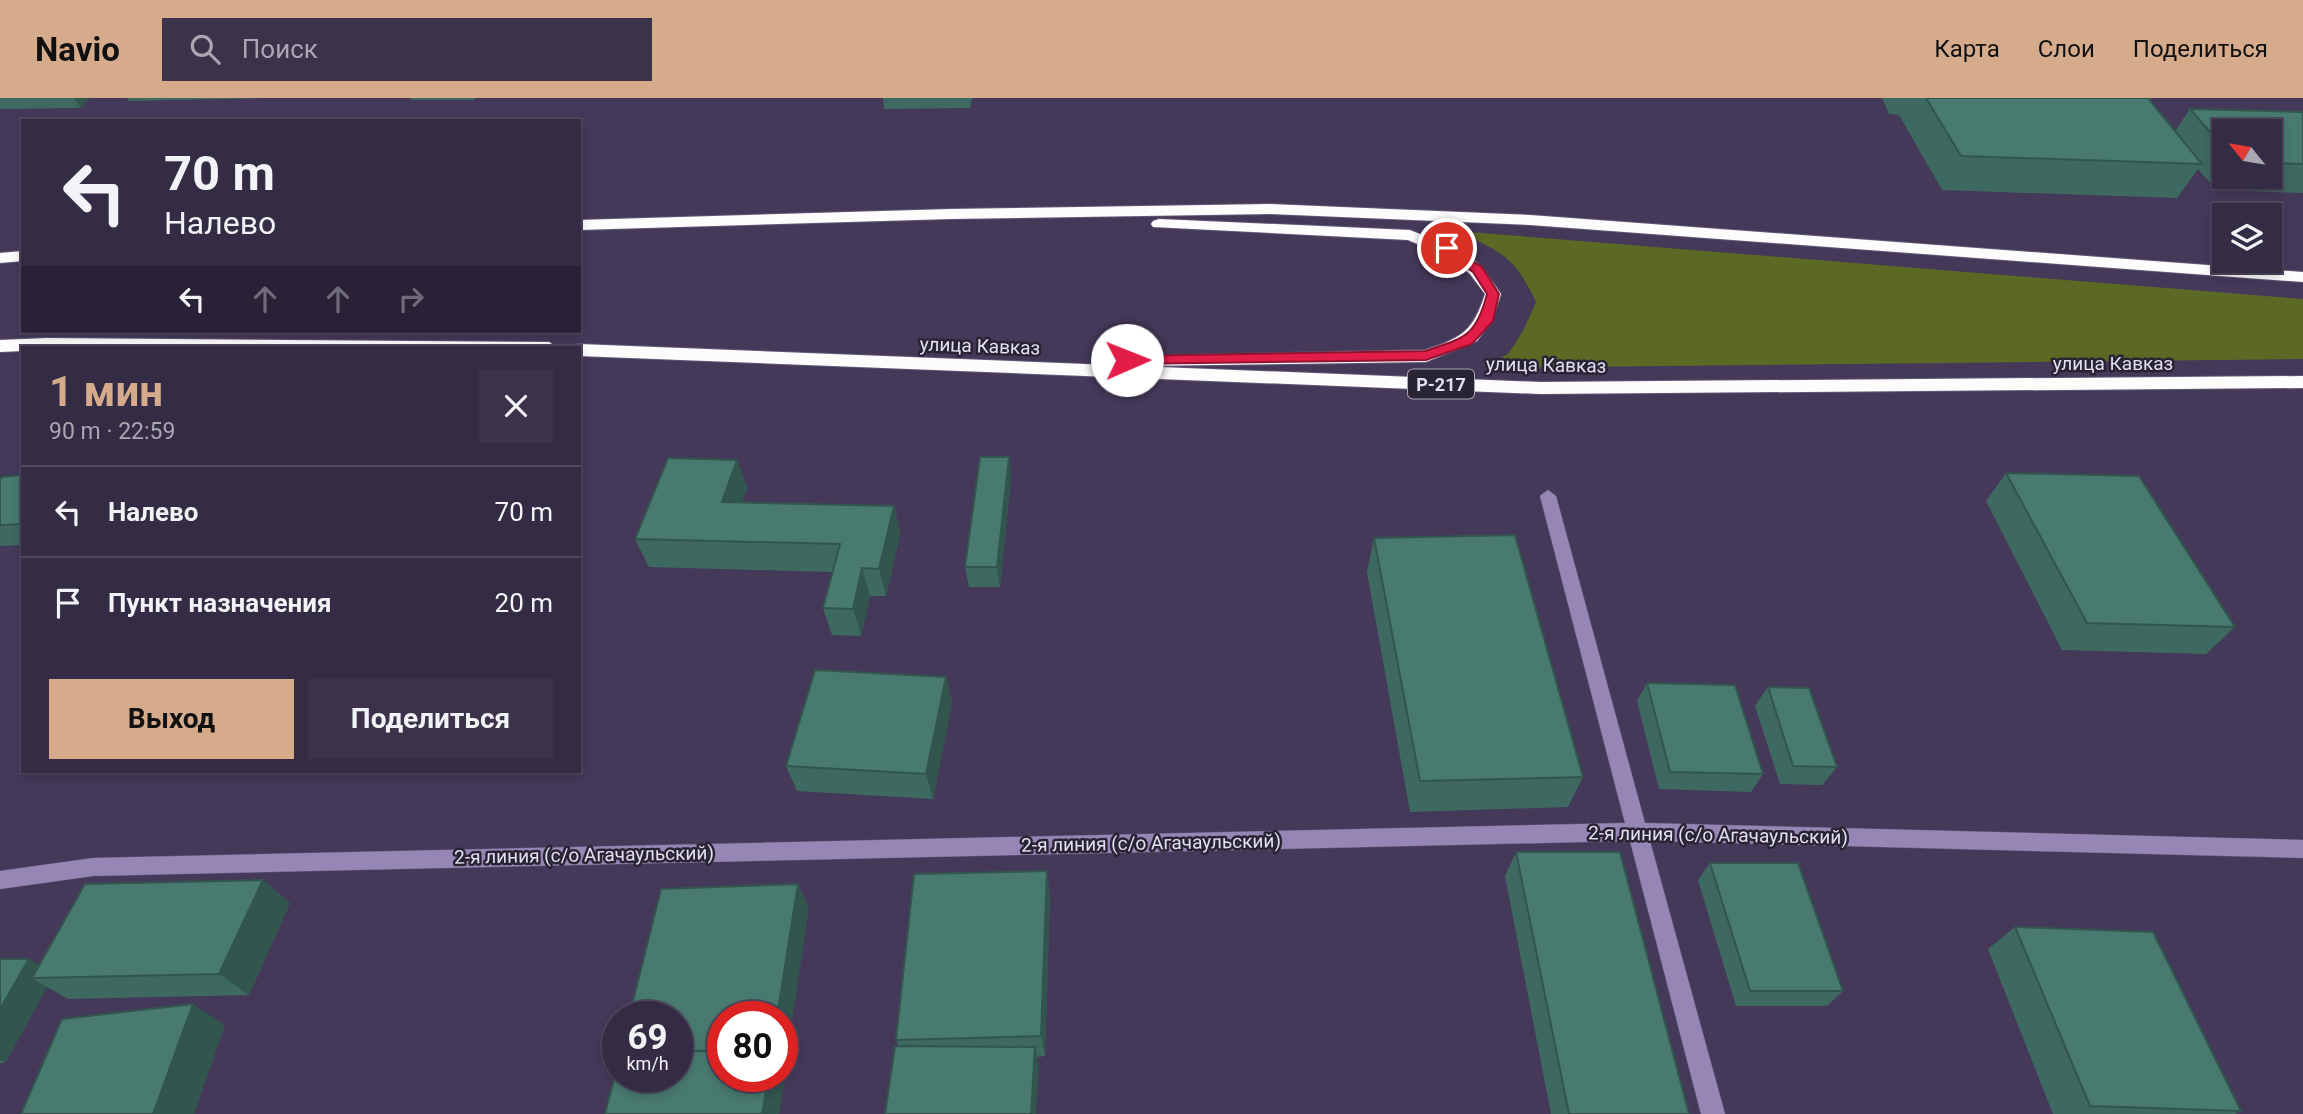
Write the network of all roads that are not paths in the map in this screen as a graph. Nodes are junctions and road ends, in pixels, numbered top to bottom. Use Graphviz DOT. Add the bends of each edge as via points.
graph roads {
  1 [pos="951,214"];
  2 [pos="581,225"];
  3 [pos="21,256"];
  4 [pos="0,258"];
  5 [pos="2303,277"];
  6 [pos="0,346"];
  7 [pos="305,346"];
  8 [pos="581,350"];
  9 [pos="883,363"];
  10 [pos="2303,382"];
  11 [pos="1548,496"];
  12 [pos="1639,832"];
  13 [pos="2303,849"];
  14 [pos="0,880"];
  15 [pos="1713,1114"];
  1 -- 2 [label="highway"];
  1 -- 5 [label="highway" via="1270,209 1530,220"];
  1 -- 9 [label="highway" via="1410,235 1447,248 1478,269 1493,294 1486,321 1467,341 1426,356"];
  3 -- 4 [label="highway"];
  6 -- 7 [label="highway"];
  8 -- 9 [label="highway, улица Кавказ / Р-217"];
  9 -- 10 [label="highway, улица Кавказ / Р-217" via="1540,388"];
  11 -- 12 [label="street"];
  12 -- 13 [label="street, 2-я линия (с/о Агачаульский)"];
  12 -- 14 [label="street, 2-я линия (с/о Агачаульский)" via="93,867"];
  12 -- 15 [label="street"];
}
